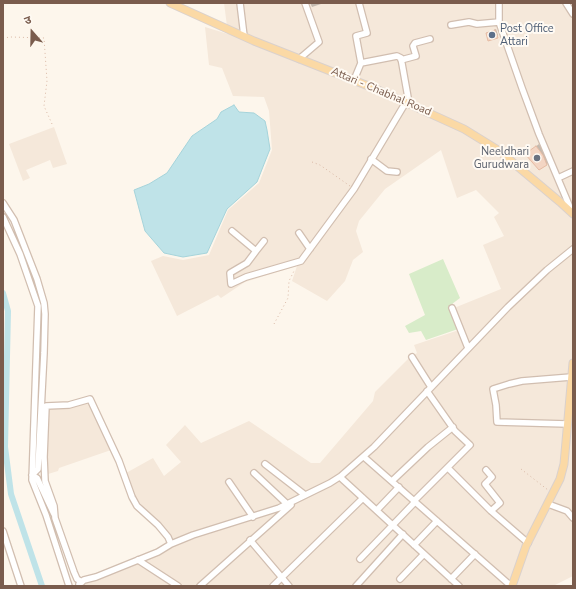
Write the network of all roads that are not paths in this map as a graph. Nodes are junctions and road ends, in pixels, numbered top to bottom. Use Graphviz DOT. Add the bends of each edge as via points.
graph roads {
  1 [pos="170,3"];
  2 [pos="240,3"];
  3 [pos="305,3"];
  4 [pos="359,3"];
  5 [pos="499,3"];
  6 [pos="566,3"];
  7 [pos="573,14"];
  8 [pos="499,22"];
  9 [pos="451,25"];
  10 [pos="244,36"];
  11 [pos="430,39"];
  12 [pos="299,59"];
  13 [pos="401,60"];
  14 [pos="361,64"];
  15 [pos="354,80"];
  16 [pos="407,102"];
  17 [pos="371,159"];
  18 [pos="573,171"];
  19 [pos="397,172"];
  20 [pos="558,178"];
  21 [pos="3,203"];
  22 [pos="573,214"];
  23 [pos="3,217"];
  24 [pos="232,231"];
  25 [pos="299,233"];
  26 [pos="264,241"];
  27 [pos="310,249"];
  28 [pos="573,249"];
  29 [pos="256,251"];
  30 [pos="452,308"];
  31 [pos="468,348"];
  32 [pos="412,357"];
  33 [pos="573,363"];
  34 [pos="571,377"];
  35 [pos="429,389"];
  36 [pos="568,424"];
  37 [pos="452,427"];
  38 [pos="364,457"];
  39 [pos="265,464"];
  40 [pos="448,468"];
  41 [pos="486,470"];
  42 [pos="254,473"];
  43 [pos="32,474"];
  44 [pos="340,477"];
  45 [pos="392,481"];
  46 [pos="229,482"];
  47 [pos="398,487"];
  48 [pos="305,496"];
  49 [pos="363,498"];
  50 [pos="296,500"];
  51 [pos="415,501"];
  52 [pos="287,504"];
  53 [pos="548,504"];
  54 [pos="376,510"];
  55 [pos="491,512"];
  56 [pos="256,516"];
  57 [pos="55,518"];
  58 [pos="573,518"];
  59 [pos="437,521"];
  60 [pos="268,525"];
  61 [pos="393,526"];
  62 [pos="3,531"];
  63 [pos="403,534"];
  64 [pos="250,540"];
  65 [pos="528,543"];
  66 [pos="171,544"];
  67 [pos="414,545"];
  68 [pos="424,554"];
  69 [pos="475,554"];
  70 [pos="360,559"];
  71 [pos="138,560"];
  72 [pos="282,578"];
  73 [pos="400,579"];
  74 [pos="451,579"];
  75 [pos="82,583"];
  76 [pos="21,586"];
  77 [pos="69,586"];
  78 [pos="178,586"];
  79 [pos="200,586"];
  80 [pos="273,586"];
  81 [pos="289,586"];
  82 [pos="356,586"];
  83 [pos="458,586"];
  84 [pos="512,586"];
  1 -- 10 [label="main road, Attari - Chabhal Road"];
  2 -- 10 [label="street"];
  3 -- 12 [label="street" via="319,42"];
  4 -- 14 [label="street" via="367,33 356,36"];
  5 -- 8 [label="street"];
  6 -- 7 [label="street"];
  8 -- 9 [label="street"];
  8 -- 20 [label="street" via="539,134"];
  10 -- 12 [label="main road, Attari - Chabhal Road"];
  11 -- 13 [label="street" via="415,43 413,46 416,56"];
  12 -- 15 [label="main road, Attari - Chabhal Road"];
  13 -- 14 [label="street" via="397,56"];
  13 -- 16 [label="street"];
  14 -- 15 [label="street"];
  15 -- 16 [label="main road, Attari - Chabhal Road"];
  16 -- 17 [label="street"];
  16 -- 22 [label="main road, Attari - Chabhal Road" via="464,129 498,150"];
  17 -- 19 [label="street" via="386,171"];
  17 -- 27 [label="street" via="354,189"];
  18 -- 20 [label="street"];
  20 -- 22 [label="street"];
  21 -- 43 [label="street" via="14,220 44,303 38,469"];
  23 -- 43 [label="street" via="20,254 38,306"];
  24 -- 29 [label="street"];
  25 -- 27 [label="street"];
  26 -- 29 [label="street"];
  27 -- 29 [label="street" via="301,261 231,284 230,273 247,263"];
  28 -- 31 [label="street" via="547,270"];
  30 -- 31 [label="street"];
  31 -- 35 [label="street"];
  32 -- 35 [label="street"];
  33 -- 34 [label="main road"];
  34 -- 36 [label="main road"];
  34 -- 36 [label="street" via="522,381 493,389 497,422"];
  35 -- 37 [label="street"];
  35 -- 38 [label="street"];
  36 -- 53 [label="main road" via="564,464"];
  37 -- 40 [label="street" via="470,445"];
  37 -- 45 [label="street"];
  38 -- 44 [label="street"];
  38 -- 45 [label="street"];
  39 -- 48 [label="street"];
  40 -- 51 [label="street"];
  40 -- 55 [label="street"];
  41 -- 55 [label="street" via="492,477 485,484 500,503"];
  42 -- 52 [label="street"];
  43 -- 57 [label="street" via="37,478"];
  43 -- 77 [label="street"];
  44 -- 48 [label="street"];
  44 -- 49 [label="street"];
  45 -- 47 [label="street"];
  46 -- 56 [label="street"];
  47 -- 51 [label="street"];
  47 -- 54 [label="street"];
  48 -- 50 [label="street"];
  49 -- 54 [label="street"];
  49 -- 72 [label="street"];
  50 -- 52 [label="street"];
  50 -- 60 [label="street"];
  51 -- 59 [label="street"];
  51 -- 61 [label="street"];
  52 -- 56 [label="street"];
  53 -- 58 [label="street" via="567,511"];
  53 -- 65 [label="main road"];
  54 -- 61 [label="street"];
  55 -- 65 [label="street"];
  56 -- 60 [label="street"];
  56 -- 66 [label="street" via="210,529"];
  57 -- 66 [label="street" via="44,471 46,406 69,405 90,399 119,461 132,497 168,537"];
  57 -- 75 [label="street" via="74,572"];
  59 -- 67 [label="street"];
  59 -- 69 [label="street"];
  60 -- 64 [label="street"];
  61 -- 63 [label="street"];
  61 -- 70 [label="street"];
  62 -- 76 [label="street"];
  63 -- 67 [label="street"];
  63 -- 82 [label="street"];
  64 -- 72 [label="street"];
  64 -- 79 [label="street"];
  65 -- 84 [label="main road"];
  66 -- 71 [label="street"];
  67 -- 68 [label="street"];
  68 -- 73 [label="street"];
  68 -- 74 [label="street"];
  69 -- 74 [label="street"];
  69 -- 84 [label="street"];
  71 -- 75 [label="street"];
  71 -- 78 [label="street"];
  72 -- 80 [label="street"];
  72 -- 81 [label="street"];
  74 -- 83 [label="street"];
}
